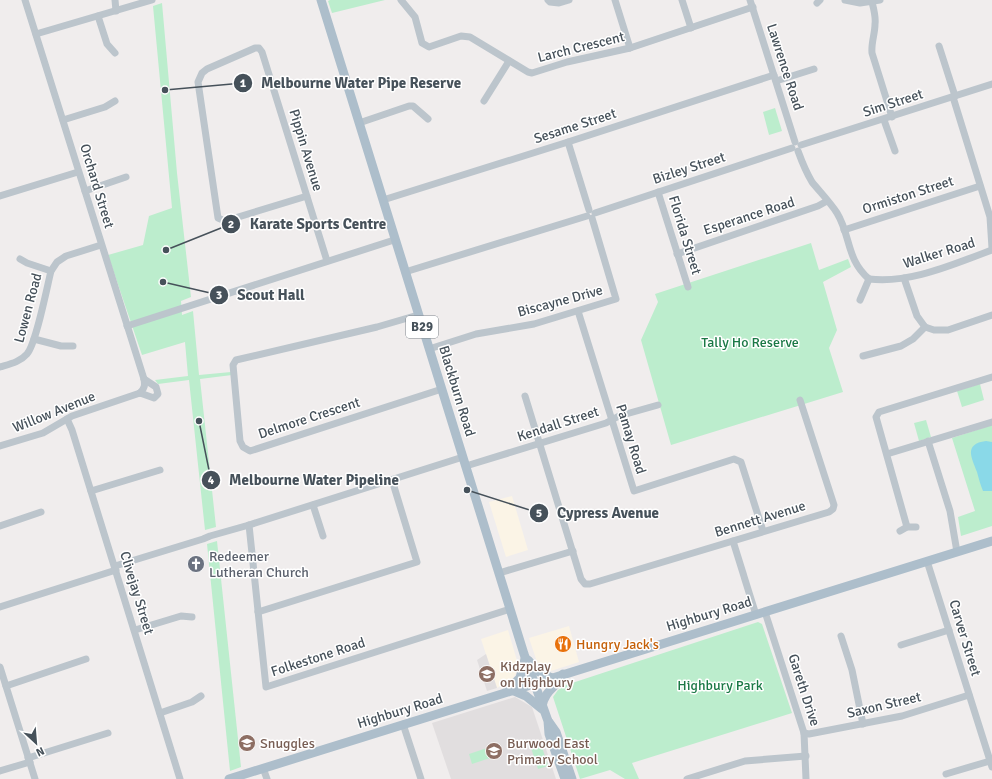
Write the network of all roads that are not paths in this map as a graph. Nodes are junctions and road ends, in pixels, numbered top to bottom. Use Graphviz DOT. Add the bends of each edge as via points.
graph roads {
  1 [pos="25,0"];
  2 [pos="115,0"];
  3 [pos="152,0"];
  4 [pos="320,0"];
  5 [pos="402,0"];
  6 [pos="548,0"];
  7 [pos="569,0"];
  8 [pos="615,0"];
  9 [pos="682,0"];
  10 [pos="845,0"];
  11 [pos="880,0"];
  12 [pos="872,2"];
  13 [pos="751,4"];
  14 [pos="116,11"];
  15 [pos="98,16"];
  16 [pos="691,28"];
  17 [pos="36,34"];
  18 [pos="939,46"];
  19 [pos="630,48"];
  20 [pos="115,53"];
  21 [pos="509,61"];
  22 [pos="814,69"];
  23 [pos="775,78"];
  24 [pos="992,84"];
  25 [pos="954,97"];
  26 [pos="115,101"];
  27 [pos="484,101"];
  28 [pos="892,117"];
  29 [pos="428,118"];
  30 [pos="63,120"];
  31 [pos="884,120"];
  32 [pos="358,123"];
  33 [pos="568,142"];
  34 [pos="796,147"];
  35 [pos="895,151"];
  36 [pos="78,172"];
  37 [pos="126,177"];
  38 [pos="980,186"];
  39 [pos="85,191"];
  40 [pos="658,192"];
  41 [pos="0,196"];
  42 [pos="307,196"];
  43 [pos="382,200"];
  44 [pos="827,201"];
  45 [pos="591,214"];
  46 [pos="844,230"];
  47 [pos="394,240"];
  48 [pos="101,245"];
  49 [pos="992,249"];
  50 [pos="677,254"];
  51 [pos="20,259"];
  52 [pos="327,261"];
  53 [pos="51,271"];
  54 [pos="405,272"];
  55 [pos="904,278"];
  56 [pos="869,279"];
  57 [pos="688,287"];
  58 [pos="860,300"];
  59 [pos="578,311"];
  60 [pos="418,315"];
  61 [pos="992,315"];
  62 [pos="127,326"];
  63 [pos="925,327"];
  64 [pos="34,339"];
  65 [pos="73,346"];
  66 [pos="429,349"];
  67 [pos="863,356"];
  68 [pos="0,367"];
  69 [pos="992,377"];
  70 [pos="144,379"];
  71 [pos="442,389"];
  72 [pos="140,393"];
  73 [pos="525,396"];
  74 [pos="800,400"];
  75 [pos="658,405"];
  76 [pos="67,419"];
  77 [pos="612,420"];
  78 [pos="992,422"];
  79 [pos="928,441"];
  80 [pos="540,443"];
  81 [pos="0,446"];
  82 [pos="887,454"];
  83 [pos="463,457"];
  84 [pos="466,466"];
  85 [pos="160,470"];
  86 [pos="392,480"];
  87 [pos="91,491"];
  88 [pos="313,505"];
  89 [pos="41,512"];
  90 [pos="249,525"];
  91 [pos="0,526"];
  92 [pos="908,527"];
  93 [pos="916,527"];
  94 [pos="763,531"];
  95 [pos="900,531"];
  96 [pos="323,536"];
  97 [pos="733,541"];
  98 [pos="991,544"];
  99 [pos="573,551"];
  100 [pos="957,552"];
  101 [pos="927,561"];
  102 [pos="115,568"];
  103 [pos="499,573"];
  104 [pos="0,606"];
  105 [pos="510,609"];
  106 [pos="258,612"];
  107 [pos="760,613"];
  108 [pos="192,617"];
  109 [pos="135,630"];
  110 [pos="949,630"];
  111 [pos="841,636"];
  112 [pos="902,645"];
  113 [pos="525,656"];
  114 [pos="86,659"];
  115 [pos="0,667"];
  116 [pos="563,674"];
  117 [pos="552,678"];
  118 [pos="534,684"];
  119 [pos="4,688"];
  120 [pos="509,691"];
  121 [pos="969,695"];
  122 [pos="201,696"];
  123 [pos="543,709"];
  124 [pos="160,713"];
  125 [pos="548,721"];
  126 [pos="403,724"];
  127 [pos="864,724"];
  128 [pos="108,733"];
  129 [pos="804,733"];
  130 [pos="806,756"];
  131 [pos="29,760"];
  132 [pos="991,764"];
  133 [pos="263,768"];
  134 [pos="0,771"];
  135 [pos="946,774"];
  136 [pos="181,778"];
  137 [pos="35,779"];
  138 [pos="229,779"];
  139 [pos="267,779"];
  140 [pos="421,779"];
  141 [pos="565,779"];
  142 [pos="572,779"];
  143 [pos="687,779"];
  144 [pos="806,779"];
  1 -- 17 [label="street, Orchard Street"];
  2 -- 14 [label="street"];
  3 -- 14 [label="street"];
  4 -- 32 [label="main road, Blackburn Road / B29"];
  5 -- 21 [label="street, Larch Crescent" via="415,17 422,43 428,47 461,36 470,37"];
  6 -- 7 [label="street" via="559,3"];
  8 -- 19 [label="street"];
  9 -- 16 [label="street"];
  10 -- 12 [label="street"];
  11 -- 12 [label="street"];
  12 -- 28 [label="street" via="875,24 872,53"];
  13 -- 16 [label="street, Larch Crescent"];
  13 -- 23 [label="street, Lawrence Road"];
  14 -- 15 [label="street"];
  15 -- 17 [label="street"];
  15 -- 20 [label="street" via="107,44"];
  16 -- 19 [label="street, Larch Crescent"];
  17 -- 30 [label="street, Orchard Street"];
  18 -- 25 [label="street"];
  19 -- 21 [label="street, Larch Crescent" via="567,62 532,73"];
  21 -- 27 [label="street"];
  22 -- 23 [label="street, Sesame Street"];
  23 -- 33 [label="street, Sesame Street"];
  23 -- 34 [label="street, Lawrence Road"];
  24 -- 25 [label="street, Sim Street"];
  25 -- 28 [label="street, Sim Street"];
  25 -- 38 [label="street"];
  26 -- 30 [label="street" via="105,107"];
  28 -- 31 [label="street, Sim Street"];
  29 -- 32 [label="street" via="413,106 409,106"];
  30 -- 36 [label="street, Orchard Street"];
  31 -- 34 [label="street, Sim Street"];
  31 -- 35 [label="street"];
  32 -- 43 [label="main road, Blackburn Road / B29"];
  33 -- 43 [label="street, Sesame Street"];
  33 -- 45 [label="street"];
  34 -- 40 [label="street, Bizley Street"];
  34 -- 44 [label="street, Lawrence Road" via="803,165"];
  36 -- 39 [label="street, Orchard Street"];
  36 -- 41 [label="street"];
  37 -- 39 [label="street"];
  38 -- 46 [label="street, Ormiston Street"];
  38 -- 49 [label="street" via="990,217"];
  39 -- 48 [label="street, Orchard Street"];
  40 -- 45 [label="street, Bizley Street"];
  40 -- 50 [label="street, Florida Street"];
  42 -- 42 [label="street, Pippin Avenue" via="259,48 202,72 198,82 218,218 224,221"];
  42 -- 52 [label="street, Pippin Avenue"];
  43 -- 47 [label="main road, Blackburn Road / B29"];
  44 -- 46 [label="street, Lawrence Road" via="837,214"];
  44 -- 50 [label="street, Esperance Road"];
  45 -- 54 [label="street, Bizley Street"];
  45 -- 59 [label="street, Biscayne Drive" via="616,299"];
  46 -- 56 [label="street, Lawrence Road" via="854,261"];
  47 -- 52 [label="street"];
  47 -- 54 [label="main road, Blackburn Road / B29"];
  48 -- 53 [label="street, Lowen Road" via="66,256 57,262"];
  48 -- 62 [label="street, Orchard Street"];
  49 -- 55 [label="street, Walker Road"];
  50 -- 57 [label="street, Florida Street"];
  51 -- 53 [label="street"];
  52 -- 62 [label="street"];
  53 -- 64 [label="street, Lowen Road"];
  54 -- 60 [label="main road, Blackburn Road / B29"];
  55 -- 56 [label="street, Walker Road"];
  55 -- 63 [label="street" via="917,316"];
  56 -- 58 [label="street"];
  59 -- 66 [label="street, Biscayne Drive" via="534,324 476,334"];
  59 -- 77 [label="street, Pamay Road"];
  60 -- 66 [label="main road, Blackburn Road / B29"];
  60 -- 71 [label="street, Delmore Crescent" via="236,360 233,365 240,441 243,447 250,451"];
  61 -- 63 [label="street" via="948,330"];
  62 -- 70 [label="street, Orchard Street"];
  63 -- 67 [label="street" via="901,346"];
  64 -- 65 [label="street" via="61,346"];
  64 -- 68 [label="street, Lowen Road" via="29,352 23,358"];
  66 -- 71 [label="main road, Blackburn Road / B29"];
  69 -- 82 [label="street" via="879,412 876,417"];
  70 -- 72 [label="street" via="144,390"];
  70 -- 72 [label="street, Orchard Street" via="156,387 158,394 154,398"];
  71 -- 83 [label="main road, Blackburn Road / B29"];
  72 -- 76 [label="street, Willow Avenue"];
  73 -- 80 [label="street"];
  74 -- 94 [label="street, Bennett Avenue" via="834,504 833,509"];
  75 -- 77 [label="street, Kendall Street"];
  76 -- 81 [label="street, Willow Avenue" via="43,433"];
  76 -- 87 [label="street, Clivejay Street"];
  77 -- 80 [label="street, Kendall Street"];
  77 -- 94 [label="street, Pamay Road" via="634,491 734,460 741,462"];
  78 -- 79 [label="street"];
  79 -- 82 [label="street"];
  79 -- 100 [label="street" via="950,511"];
  80 -- 84 [label="street, Kendall Street"];
  80 -- 99 [label="street"];
  82 -- 92 [label="street"];
  83 -- 84 [label="main road, Blackburn Road / B29"];
  83 -- 86 [label="street"];
  84 -- 103 [label="main road, Blackburn Road / B29"];
  85 -- 87 [label="street"];
  86 -- 88 [label="street"];
  86 -- 106 [label="street" via="417,562"];
  87 -- 102 [label="street, Clivejay Street"];
  88 -- 90 [label="street"];
  88 -- 96 [label="street"];
  89 -- 91 [label="street"];
  90 -- 102 [label="street"];
  90 -- 106 [label="street, Folkestone Road"];
  92 -- 93 [label="street"];
  92 -- 95 [label="street"];
  94 -- 97 [label="street, Bennett Avenue"];
  97 -- 99 [label="street, Bennett Avenue" via="590,584 585,584 581,579"];
  97 -- 107 [label="street, Gareth Drive"];
  98 -- 100 [label="main road, Highbury Road"];
  99 -- 103 [label="street"];
  100 -- 101 [label="main road, Highbury Road"];
  101 -- 107 [label="main road, Highbury Road"];
  101 -- 110 [label="street, Carver Street"];
  102 -- 104 [label="street"];
  102 -- 109 [label="street, Clivejay Street"];
  103 -- 105 [label="main road, Blackburn Road / B29"];
  105 -- 106 [label="street, Folkestone Road" via="266,687"];
  105 -- 113 [label="main road, Blackburn Road / B29"];
  107 -- 116 [label="main road, Highbury Road"];
  107 -- 129 [label="street, Gareth Drive"];
  108 -- 109 [label="street" via="181,616"];
  109 -- 124 [label="street, Clivejay Street"];
  110 -- 112 [label="street"];
  110 -- 121 [label="street, Carver Street"];
  111 -- 127 [label="street" via="852,670"];
  113 -- 117 [label="main road" via="534,668"];
  113 -- 118 [label="main road, Blackburn Road / B29"];
  113 -- 120 [label="main road" via="520,678"];
  114 -- 119 [label="street"];
  115 -- 119 [label="street"];
  116 -- 117 [label="main road, Highbury Road"];
  116 -- 123 [label="main road" via="559,682 544,697"];
  117 -- 118 [label="main road, Highbury Road"];
  118 -- 120 [label="main road, Highbury Road"];
  118 -- 123 [label="main road, Blackburn Road / B29"];
  119 -- 131 [label="street"];
  120 -- 123 [label="main road" via="526,696"];
  120 -- 126 [label="main road, Highbury Road"];
  121 -- 127 [label="street, Saxon Street" via="902,716"];
  121 -- 132 [label="street, Carver Street"];
  122 -- 124 [label="street" via="192,702"];
  123 -- 125 [label="main road, Blackburn Road / B29"];
  124 -- 136 [label="street, Clivejay Street"];
  125 -- 141 [label="main road, Blackburn Road / B29" via="549,734"];
  125 -- 142 [label="main road, Blackburn Road / B29" via="556,732"];
  126 -- 133 [label="main road, Highbury Road"];
  126 -- 140 [label="street"];
  127 -- 129 [label="street, Saxon Street"];
  128 -- 131 [label="street"];
  129 -- 130 [label="street, Gareth Drive"];
  130 -- 143 [label="street" via="745,761"];
  130 -- 144 [label="street, Gareth Drive"];
  131 -- 134 [label="street"];
  131 -- 137 [label="street"];
  132 -- 135 [label="street"];
  133 -- 138 [label="main road, Highbury Road"];
  133 -- 139 [label="street"];
}
